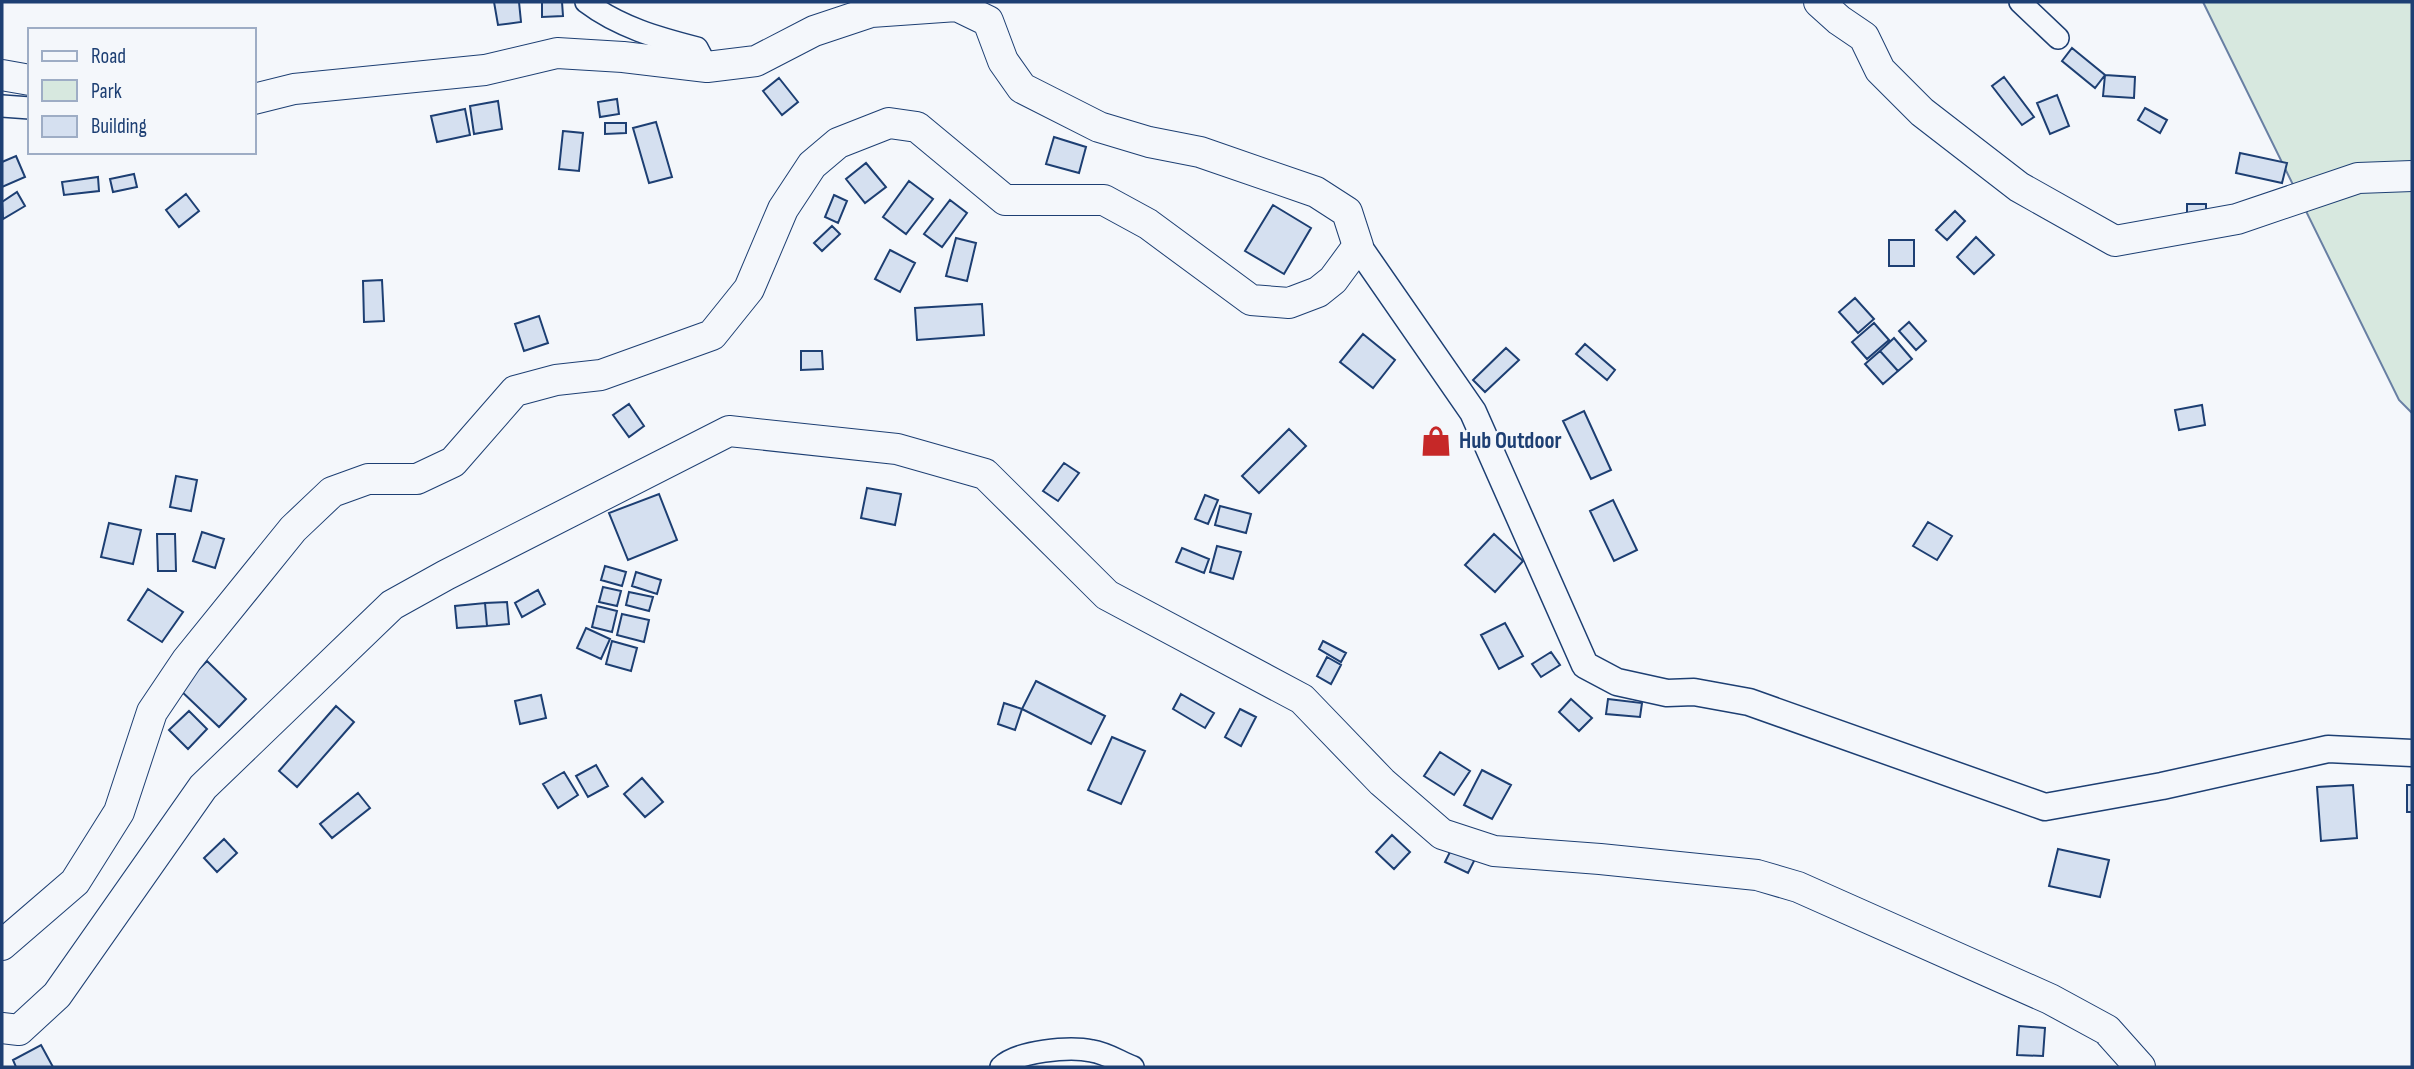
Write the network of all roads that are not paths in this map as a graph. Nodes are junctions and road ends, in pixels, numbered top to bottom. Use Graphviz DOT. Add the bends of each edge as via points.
graph roads {
  1 [pos="586,2"];
  2 [pos="1819,2"];
  3 [pos="2020,2"];
  4 [pos="2058,38"];
  5 [pos="706,67"];
  6 [pos="2,75"];
  7 [pos="28,80"];
  8 [pos="256,98"];
  9 [pos="2,106"];
  10 [pos="28,108"];
  11 [pos="2412,176"];
  12 [pos="1358,246"];
  13 [pos="2412,754"];
  14 [pos="2,945"];
  15 [pos="2,1028"];
  16 [pos="1001,1067"];
  17 [pos="1133,1067"];
  18 [pos="2140,1067"];
  1 -- 5 [label="street" via="652,37 697,48"];
  2 -- 11 [label="highway" via="1864,37 1880,70 1922,112 2019,187 2115,241 2237,219 2358,178"];
  3 -- 4 [label="street"];
  5 -- 8 [label="highway" via="557,53 485,70 294,89"];
  5 -- 12 [label="highway" via="755,61 814,32 871,12 957,6 988,21 1003,61 1021,89 1099,127 1200,152 1316,192 1348,212"];
  6 -- 7 [label="highway"];
  9 -- 10 [label="street"];
  12 -- 13 [label="main road" via="1473,412 1586,665 1617,682 1749,702 2045,807 2328,749"];
  12 -- 14 [label="highway" via="1318,292 1289,303 1251,300 1148,224 1104,200 1005,200 917,127 889,123 838,142 812,165 783,209 749,289 712,335 601,375 515,391 453,462 416,479 368,479 331,492 293,529 187,660 152,712 119,811 75,882"];
  15 -- 18 [label="highway" via="19,1030 57,995 203,787 392,605 729,432 897,449 985,474 1107,595 1302,699 1382,782 1441,834 1494,851 1757,875 1798,887 2050,999 2107,1030"];
  16 -- 17 [label="street" via="1044,1050 1091,1050"];
}
